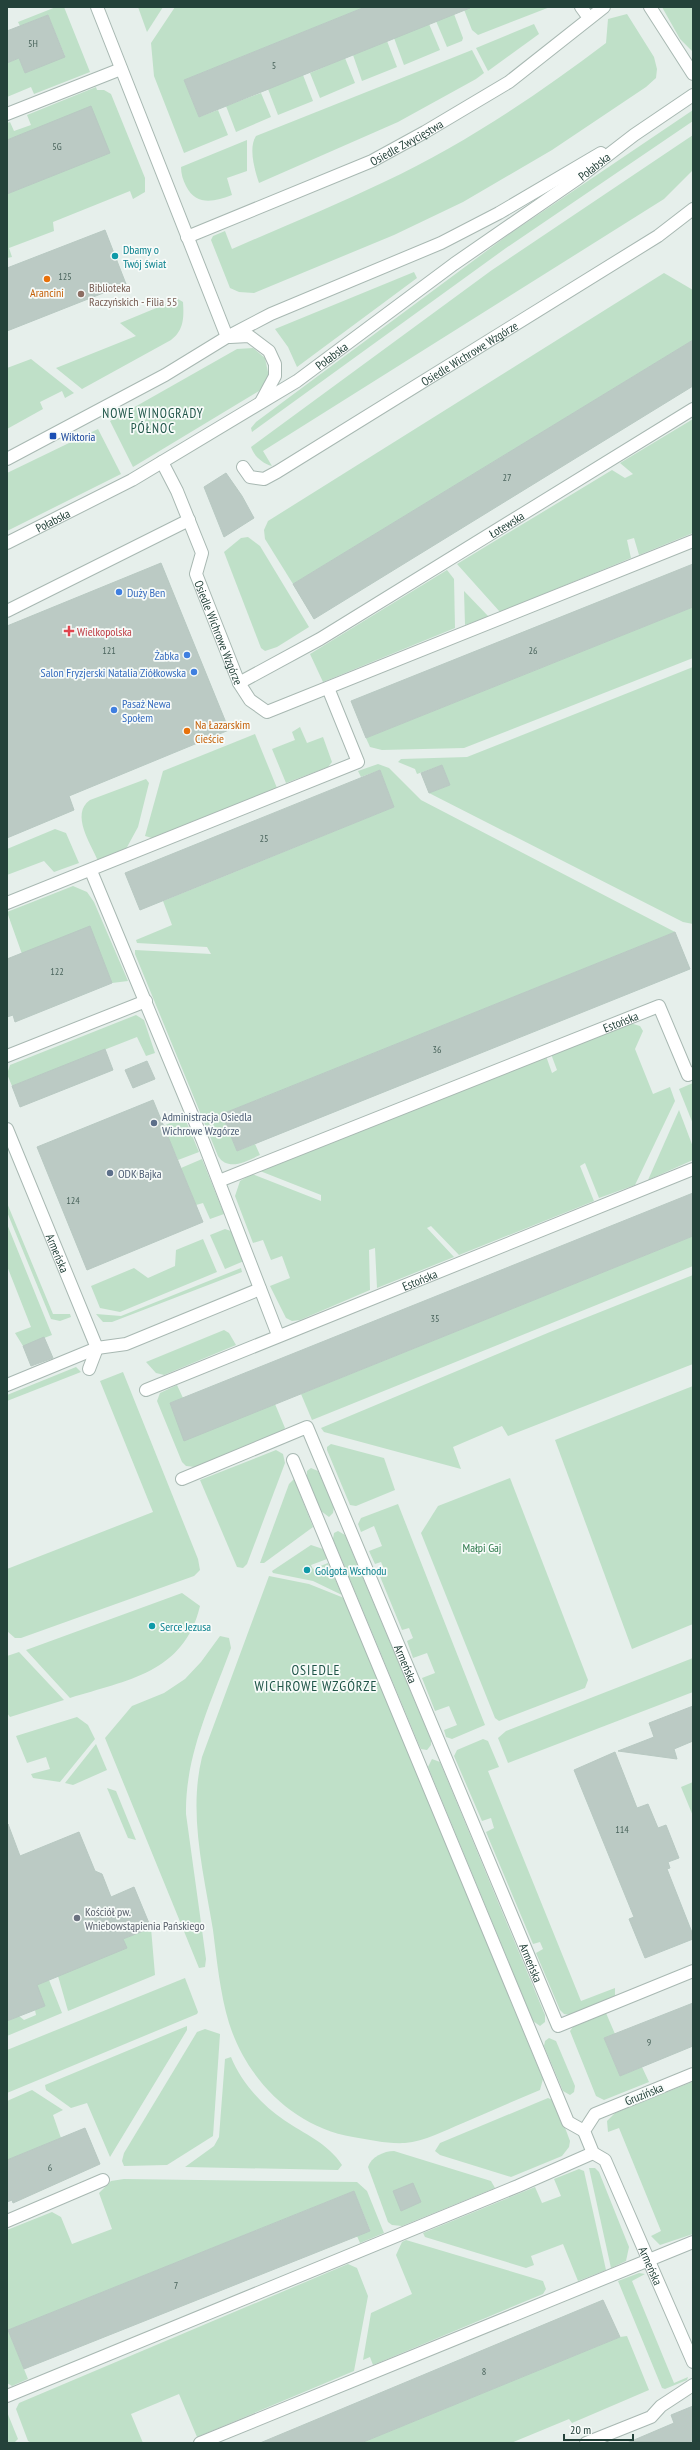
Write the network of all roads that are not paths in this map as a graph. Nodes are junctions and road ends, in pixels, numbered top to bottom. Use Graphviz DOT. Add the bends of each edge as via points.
graph roads {
  1 [pos="97,7"];
  2 [pos="581,7"];
  3 [pos="604,7"];
  4 [pos="650,7"];
  5 [pos="589,18"];
  6 [pos="121,69"];
  7 [pos="693,74"];
  8 [pos="693,95"];
  9 [pos="7,114"];
  10 [pos="634,134"];
  11 [pos="693,209"];
  12 [pos="186,237"];
  13 [pos="227,337"];
  14 [pos="260,404"];
  15 [pos="693,409"];
  16 [pos="7,459"];
  17 [pos="162,462"];
  18 [pos="243,467"];
  19 [pos="189,520"];
  20 [pos="693,541"];
  21 [pos="7,543"];
  22 [pos="7,611"];
  23 [pos="239,684"];
  24 [pos="328,688"];
  25 [pos="91,871"];
  26 [pos="7,903"];
  27 [pos="141,1003"];
  28 [pos="7,1056"];
  29 [pos="693,1074"];
  30 [pos="7,1129"];
  31 [pos="693,1169"];
  32 [pos="219,1181"];
  33 [pos="260,1289"];
  34 [pos="278,1336"];
  35 [pos="96,1348"];
  36 [pos="89,1369"];
  37 [pos="7,1385"];
  38 [pos="146,1390"];
  39 [pos="293,1460"];
  40 [pos="182,1479"];
  41 [pos="693,1971"];
  42 [pos="693,2074"];
  43 [pos="584,2130"];
  44 [pos="588,2155"];
  45 [pos="103,2180"];
  46 [pos="7,2221"];
  47 [pos="693,2242"];
  48 [pos="648,2260"];
  49 [pos="693,2362"];
  50 [pos="693,2385"];
  51 [pos="7,2396"];
  52 [pos="200,2443"];
  53 [pos="586,2443"];
  1 -- 6 [label="street"];
  2 -- 5 [label="street"];
  3 -- 5 [label="street, Osiedle Zwycięstwa"];
  4 -- 7 [label="street"];
  5 -- 12 [label="street, Osiedle Zwycięstwa" via="509,82 372,161"];
  6 -- 9 [label="street"];
  6 -- 12 [label="street"];
  8 -- 10 [label="street, Połabska"];
  10 -- 13 [label="street, Połabska" via="499,213 441,243 271,314"];
  10 -- 14 [label="street, Połabska" via="577,179 454,264 297,381"];
  11 -- 18 [label="street, Osiedle Wichrowe Wzgórze" via="658,236 277,472 264,479 250,477"];
  12 -- 13 [label="street"];
  13 -- 14 [label="street" via="249,336 269,351 275,364 275,376"];
  13 -- 16 [label="street, Połabska" via="165,375"];
  14 -- 17 [label="street, Połabska"];
  15 -- 23 [label="street, Łotewska" via="320,639"];
  17 -- 19 [label="street, Osiedle Wichrowe Wzgórze" via="178,490"];
  17 -- 21 [label="street, Połabska" via="118,488"];
  19 -- 22 [label="street"];
  19 -- 23 [label="street, Osiedle Wichrowe Wzgórze" via="202,553 196,574"];
  20 -- 24 [label="street"];
  23 -- 24 [label="street, Osiedle Wichrowe Wzgórze" via="250,700 267,712"];
  24 -- 25 [label="street" via="358,762"];
  25 -- 26 [label="street"];
  25 -- 27 [label="street" via="123,945"];
  27 -- 28 [label="street"];
  27 -- 32 [label="street"];
  29 -- 32 [label="street, Estońska" via="688,1075 659,1006"];
  30 -- 35 [label="street, Armeńska"];
  31 -- 34 [label="street, Estońska"];
  32 -- 33 [label="street"];
  33 -- 34 [label="street"];
  33 -- 35 [label="street" via="126,1344"];
  34 -- 38 [label="street, Estońska"];
  35 -- 36 [label="street"];
  35 -- 37 [label="street"];
  39 -- 43 [label="street" via="568,2122"];
  40 -- 41 [label="street, Armeńska" via="307,1427 558,2026"];
  42 -- 43 [label="street, Gruzińska" via="595,2114"];
  43 -- 44 [label="street, Armeńska"];
  44 -- 48 [label="street, Armeńska" via="605,2160"];
  44 -- 51 [label="street"];
  45 -- 46 [label="street"];
  47 -- 48 [label="street"];
  48 -- 49 [label="street, Armeńska"];
  48 -- 52 [label="street"];
  50 -- 53 [label="street" via="661,2406 651,2417"];
}
